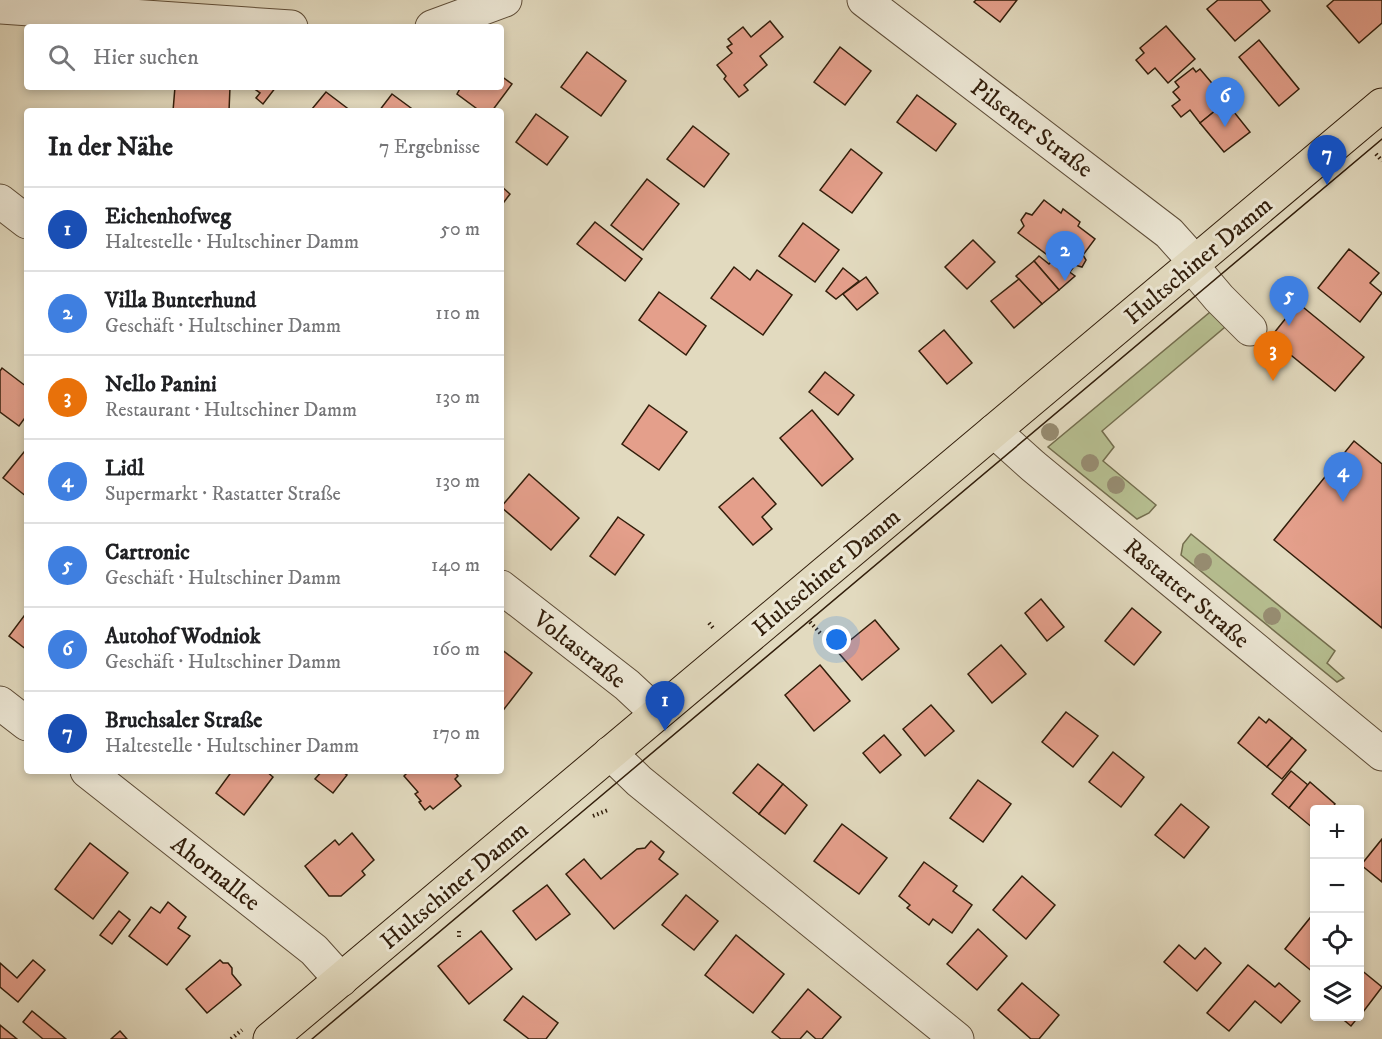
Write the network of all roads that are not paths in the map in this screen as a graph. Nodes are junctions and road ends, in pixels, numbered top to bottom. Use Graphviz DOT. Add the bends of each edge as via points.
graph roads {
  1 [pos="505,0"];
  2 [pos="864,0"];
  3 [pos="0,7"];
  4 [pos="204,10"];
  5 [pos="276,24"];
  6 [pos="440,24"];
  7 [pos="1382,105"];
  8 [pos="0,201"];
  9 [pos="24,220"];
  10 [pos="1193,264"];
  11 [pos="1250,329"];
  12 [pos="994,431"];
  13 [pos="504,589"];
  14 [pos="0,703"];
  15 [pos="657,713"];
  16 [pos="24,722"];
  17 [pos="610,753"];
  18 [pos="1382,754"];
  19 [pos="91,774"];
  20 [pos="341,980"];
  21 [pos="270,1039"];
  22 [pos="957,1039"];
  1 -- 6 [label="street"];
  2 -- 10 [label="street, Pilsener Straße" via="1164,230"];
  3 -- 4 [label="street"];
  4 -- 5 [label="street"];
  7 -- 10 [label="main road, Hultschiner Damm"];
  8 -- 9 [label="street"];
  10 -- 11 [label="street, Pilsener Straße"];
  10 -- 12 [label="main road, Hultschiner Damm"];
  12 -- 15 [label="main road, Hultschiner Damm"];
  12 -- 18 [label="street, Rastatter Straße"];
  13 -- 15 [label="street, Voltastraße"];
  14 -- 16 [label="street"];
  15 -- 17 [label="main road, Hultschiner Damm"];
  17 -- 20 [label="main road, Hultschiner Damm"];
  17 -- 22 [label="street" via="649,790"];
  19 -- 20 [label="street, Ahornallee" via="309,946"];
  20 -- 21 [label="main road, Hultschiner Damm"];
}
